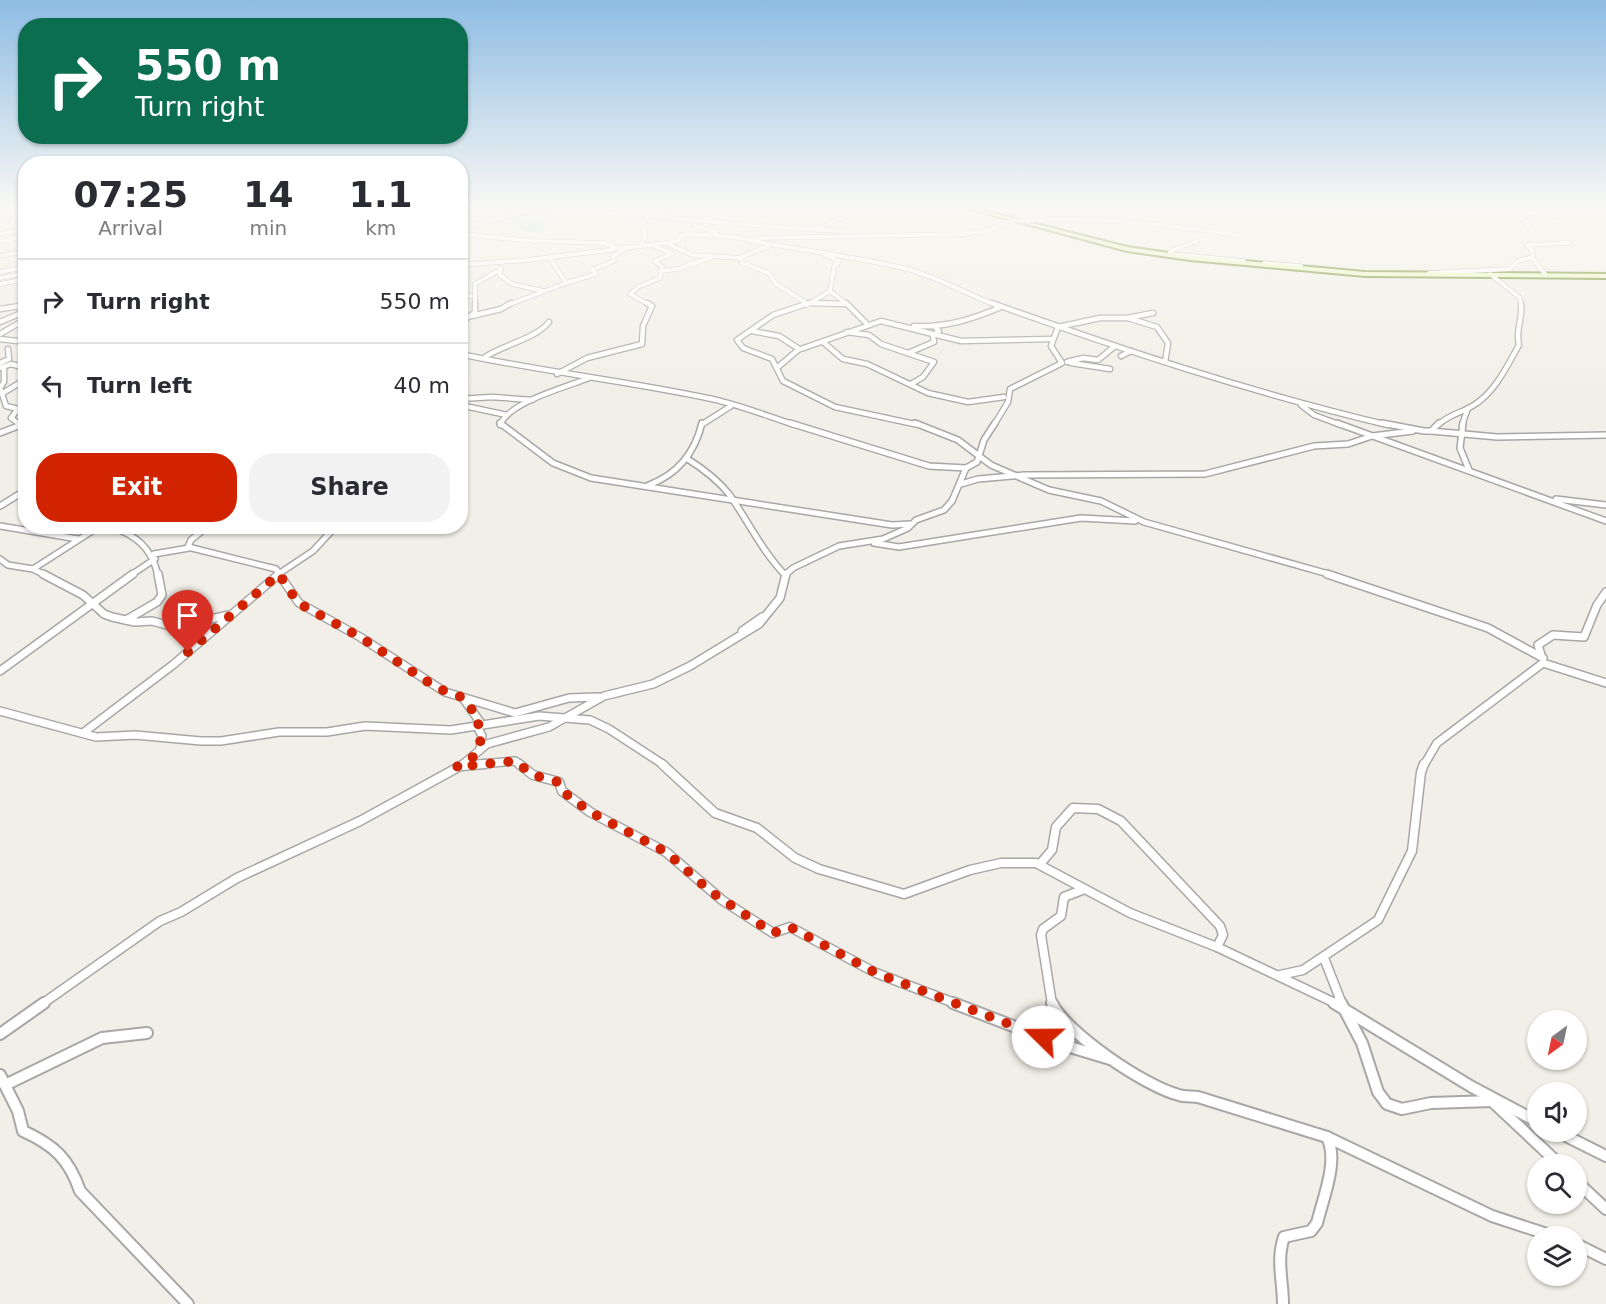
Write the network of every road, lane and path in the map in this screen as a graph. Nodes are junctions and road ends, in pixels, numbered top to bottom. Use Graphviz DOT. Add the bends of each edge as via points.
graph roads {
  1 [pos="501,269"];
  2 [pos="485,270"];
  3 [pos="499,270"];
  4 [pos="556,270"];
  5 [pos="591,270"];
  6 [pos="670,270"];
  7 [pos="760,270"];
  8 [pos="834,270"];
  9 [pos="908,270"];
  10 [pos="1318,270"];
  11 [pos="1350,270"];
  12 [pos="1506,270"];
  13 [pos="1542,270"];
  14 [pos="660,271"];
  15 [pos="494,272"];
  16 [pos="1490,274"];
  17 [pos="1545,274"];
  18 [pos="18,275"];
  19 [pos="500,275"];
  20 [pos="1606,276"];
  21 [pos="0,278"];
  22 [pos="18,281"];
  23 [pos="0,284"];
  24 [pos="566,284"];
  25 [pos="544,291"];
  26 [pos="830,291"];
  27 [pos="468,296"];
  28 [pos="471,296"];
  29 [pos="0,300"];
  30 [pos="810,303"];
  31 [pos="845,304"];
  32 [pos="18,306"];
  33 [pos="1004,306"];
  34 [pos="9,307"];
  35 [pos="0,309"];
  36 [pos="18,314"];
  37 [pos="1153,314"];
  38 [pos="472,316"];
  39 [pos="468,318"];
  40 [pos="1127,318"];
  41 [pos="0,322"];
  42 [pos="549,322"];
  43 [pos="18,324"];
  44 [pos="868,325"];
  45 [pos="904,326"];
  46 [pos="935,327"];
  47 [pos="1058,327"];
  48 [pos="752,332"];
  49 [pos="847,332"];
  50 [pos="0,334"];
  51 [pos="933,336"];
  52 [pos="0,339"];
  53 [pos="1051,339"];
  54 [pos="18,341"];
  55 [pos="823,342"];
  56 [pos="1115,346"];
  57 [pos="8,349"];
  58 [pos="799,349"];
  59 [pos="1131,351"];
  60 [pos="908,353"];
  61 [pos="468,355"];
  62 [pos="1121,356"];
  63 [pos="484,357"];
  64 [pos="1065,362"];
  65 [pos="1165,362"];
  66 [pos="18,366"];
  67 [pos="778,367"];
  68 [pos="1,368"];
  69 [pos="1110,369"];
  70 [pos="557,374"];
  71 [pos="589,378"];
  72 [pos="18,384"];
  73 [pos="912,384"];
  74 [pos="1,385"];
  75 [pos="3,393"];
  76 [pos="1004,397"];
  77 [pos="468,398"];
  78 [pos="532,400"];
  79 [pos="1298,403"];
  80 [pos="731,406"];
  81 [pos="468,407"];
  82 [pos="1468,408"];
  83 [pos="18,409"];
  84 [pos="18,409"];
  85 [pos="507,415"];
  86 [pos="18,424"];
  87 [pos="18,425"];
  88 [pos="1415,430"];
  89 [pos="1431,431"];
  90 [pos="0,433"];
  91 [pos="1462,435"];
  92 [pos="1606,435"];
  93 [pos="1372,436"];
  94 [pos="977,456"];
  95 [pos="686,458"];
  96 [pos="966,468"];
  97 [pos="1469,471"];
  98 [pos="1015,476"];
  99 [pos="961,484"];
  100 [pos="646,486"];
  101 [pos="18,495"];
  102 [pos="1548,498"];
  103 [pos="734,500"];
  104 [pos="1606,505"];
  105 [pos="0,506"];
  106 [pos="916,520"];
  107 [pos="1144,522"];
  108 [pos="1606,523"];
  109 [pos="0,526"];
  110 [pos="899,526"];
  111 [pos="908,528"];
  112 [pos="18,529"];
  113 [pos="48,534"];
  114 [pos="86,534"];
  115 [pos="126,534"];
  116 [pos="198,534"];
  117 [pos="329,534"];
  118 [pos="78,539"];
  119 [pos="867,542"];
  120 [pos="189,548"];
  121 [pos="154,556"];
  122 [pos="0,559"];
  123 [pos="33,569"];
  124 [pos="279,574"];
  125 [pos="785,575"];
  126 [pos="1606,591"];
  127 [pos="92,602"];
  128 [pos="230,615"];
  129 [pos="126,620"];
  130 [pos="1544,660"];
  131 [pos="0,671"];
  132 [pos="1606,683"];
  133 [pos="604,696"];
  134 [pos="464,698"];
  135 [pos="0,711"];
  136 [pos="567,717"];
  137 [pos="477,726"];
  138 [pos="83,733"];
  139 [pos="480,748"];
  140 [pos="456,767"];
  141 [pos="1040,864"];
  142 [pos="1082,890"];
  143 [pos="1218,947"];
  144 [pos="1324,958"];
  145 [pos="1280,975"];
  146 [pos="1343,1007"];
  147 [pos="147,1033"];
  148 [pos="0,1034"];
  149 [pos="1110,1059"];
  150 [pos="3,1080"];
  151 [pos="1472,1087"];
  152 [pos="1492,1101"];
  153 [pos="1527,1116"];
  154 [pos="1327,1137"];
  155 [pos="1578,1142"];
  156 [pos="1548,1154"];
  157 [pos="1606,1156"];
  158 [pos="1587,1191"];
  159 [pos="1606,1209"];
  160 [pos="1527,1227"];
  161 [pos="1587,1250"];
  162 [pos="1606,1259"];
  163 [pos="188,1304"];
  164 [pos="1283,1304"];
  1 -- 19 [label="street"];
  2 -- 15 [label="street"];
  3 -- 15 [label="street"];
  4 -- 24 [label="street"];
  5 -- 24 [label="street" via="596,274"];
  6 -- 14 [label="street"];
  7 -- 30 [label="street" via="769,273 790,295"];
  8 -- 26 [label="street"];
  9 -- 33 [label="street"];
  10 -- 16 [label="main road" via="1358,274"];
  11 -- 12 [label="street"];
  13 -- 17 [label="street"];
  14 -- 70 [label="street" via="658,280 639,286 630,294 652,306 643,326 642,344 587,358"];
  15 -- 19 [label="street"];
  15 -- 28 [label="street" via="475,284"];
  16 -- 17 [label="main road"];
  16 -- 82 [label="street" via="1520,298 1523,315 1516,333 1519,345 1500,381"];
  17 -- 20 [label="main road"];
  18 -- 21 [label="street"];
  19 -- 25 [label="street" via="512,284"];
  22 -- 23 [label="street"];
  24 -- 25 [label="street"];
  25 -- 38 [label="street"];
  26 -- 30 [label="street"];
  26 -- 31 [label="street"];
  27 -- 28 [label="street"];
  28 -- 38 [label="street" via="475,304"];
  29 -- 34 [label="street"];
  30 -- 31 [label="street"];
  30 -- 48 [label="street" via="776,314"];
  31 -- 44 [label="street"];
  32 -- 34 [label="street"];
  33 -- 46 [label="street"];
  33 -- 47 [label="street"];
  34 -- 35 [label="street"];
  36 -- 41 [label="street"];
  37 -- 40 [label="street"];
  38 -- 39 [label="street"];
  40 -- 47 [label="street" via="1100,318"];
  40 -- 65 [label="street" via="1157,327 1168,343"];
  42 -- 63 [label="street" via="543,330"];
  43 -- 50 [label="street"];
  44 -- 45 [label="street" via="884,321"];
  44 -- 49 [label="street"];
  45 -- 46 [label="street"];
  45 -- 51 [label="street"];
  46 -- 51 [label="street" via="939,331"];
  47 -- 53 [label="street"];
  47 -- 56 [label="street"];
  48 -- 58 [label="street" via="778,336"];
  48 -- 67 [label="street" via="739,343 765,355"];
  49 -- 55 [label="street"];
  49 -- 60 [label="street" via="869,335"];
  51 -- 53 [label="street" via="970,342"];
  51 -- 60 [label="street" via="929,345"];
  52 -- 54 [label="street"];
  53 -- 64 [label="street" via="1053,354"];
  55 -- 58 [label="street"];
  55 -- 73 [label="street" via="843,359 860,361"];
  56 -- 59 [label="street"];
  56 -- 64 [label="street" via="1098,360"];
  57 -- 68 [label="street" via="9,359"];
  58 -- 67 [label="street"];
  59 -- 62 [label="street"];
  59 -- 65 [label="street"];
  60 -- 73 [label="street" via="934,363"];
  61 -- 63 [label="street"];
  63 -- 70 [label="street"];
  64 -- 69 [label="street"];
  64 -- 94 [label="street" via="1010,389 1006,405"];
  65 -- 79 [label="street"];
  66 -- 68 [label="street"];
  67 -- 94 [label="street" via="783,381 832,406 897,418 939,431"];
  68 -- 74 [label="street"];
  70 -- 71 [label="street"];
  71 -- 78 [label="street"];
  71 -- 80 [label="street" via="658,388"];
  72 -- 75 [label="street"];
  73 -- 76 [label="street" via="928,393 962,401"];
  74 -- 75 [label="street"];
  75 -- 83 [label="street" via="6,406"];
  77 -- 78 [label="street"];
  78 -- 85 [label="street"];
  79 -- 88 [label="street"];
  79 -- 93 [label="street" via="1312,414"];
  80 -- 95 [label="street" via="701,424 699,437"];
  80 -- 96 [label="street" via="929,466"];
  81 -- 85 [label="street"];
  82 -- 89 [label="street" via="1446,416"];
  82 -- 91 [label="street" via="1461,422"];
  84 -- 86 [label="street" via="12,418"];
  85 -- 100 [label="street" via="499,424 553,463 591,478"];
  87 -- 90 [label="street"];
  88 -- 89 [label="street"];
  88 -- 93 [label="street"];
  89 -- 91 [label="street"];
  91 -- 92 [label="street"];
  91 -- 97 [label="street" via="1461,460"];
  93 -- 97 [label="street"];
  93 -- 98 [label="street" via="1352,444 1314,446 1205,474"];
  94 -- 96 [label="street" via="974,465"];
  94 -- 98 [label="street"];
  95 -- 100 [label="street" via="662,480"];
  95 -- 103 [label="street" via="709,473"];
  96 -- 99 [label="street"];
  97 -- 102 [label="street"];
  98 -- 99 [label="street"];
  98 -- 107 [label="street" via="1049,490 1101,501"];
  99 -- 106 [label="street" via="949,507"];
  100 -- 103 [label="street"];
  101 -- 105 [label="street"];
  102 -- 104 [label="street"];
  102 -- 108 [label="street"];
  103 -- 110 [label="street"];
  103 -- 125 [label="street" via="769,558"];
  106 -- 110 [label="street"];
  106 -- 111 [label="street"];
  107 -- 119 [label="street" via="1085,518 899,547"];
  107 -- 130 [label="street" via="1377,589 1488,628"];
  109 -- 112 [label="street"];
  110 -- 111 [label="street"];
  111 -- 119 [label="street"];
  113 -- 118 [label="street"];
  114 -- 118 [label="street"];
  115 -- 121 [label="street" via="143,542"];
  116 -- 120 [label="street"];
  117 -- 124 [label="street" via="313,551"];
  118 -- 123 [label="street"];
  119 -- 125 [label="street" via="826,552 802,562"];
  120 -- 121 [label="street"];
  120 -- 124 [label="street" via="272,566"];
  121 -- 127 [label="street"];
  121 -- 129 [label="street" via="162,595"];
  122 -- 123 [label="street" via="8,565"];
  123 -- 127 [label="street"];
  124 -- 128 [label="street"];
  124 -- 134 [label="street" via="298,603 360,637 437,688"];
  125 -- 133 [label="street" via="780,598 759,624 653,684"];
  126 -- 130 [label="street" via="1584,637 1553,635 1538,645"];
  127 -- 129 [label="street" via="107,615"];
  127 -- 131 [label="street"];
  128 -- 129 [label="street" via="174,627"];
  128 -- 138 [label="street" via="174,664"];
  130 -- 132 [label="street"];
  130 -- 144 [label="street" via="1437,743 1428,755 1421,772 1412,851 1403,873 1378,920"];
  133 -- 134 [label="street" via="563,699 515,713"];
  133 -- 136 [label="street"];
  134 -- 137 [label="street" via="480,722"];
  135 -- 138 [label="street"];
  136 -- 137 [label="street" via="531,717"];
  136 -- 139 [label="street" via="549,727"];
  136 -- 141 [label="street" via="590,720 609,729 667,767 715,813 757,828 795,858 834,875 904,894 990,866 1026,861"];
  137 -- 138 [label="street" via="451,730 370,726 327,732 279,732 215,742 135,735 102,738"];
  137 -- 139 [label="street" via="482,736"];
  139 -- 140 [label="street"];
  140 -- 148 [label="street" via="360,821 237,878 160,921"];
  140 -- 149 [label="street" via="515,761 533,775 558,782 562,791 590,812 666,852 711,892 773,933 790,927 876,973 1060,1044"];
  141 -- 142 [label="street"];
  141 -- 143 [label="street" via="1052,850 1056,827 1073,808 1090,807 1110,813 1143,842 1220,926 1223,935"];
  142 -- 143 [label="street" via="1131,914"];
  142 -- 149 [label="street" via="1064,897 1061,916 1041,935 1048,995 1055,1010 1073,1030"];
  143 -- 145 [label="street"];
  144 -- 145 [label="street" via="1302,970"];
  144 -- 146 [label="street"];
  145 -- 146 [label="street"];
  146 -- 151 [label="street"];
  146 -- 152 [label="street" via="1362,1043 1378,1092 1387,1104 1402,1109 1431,1103"];
  147 -- 150 [label="street" via="102,1038"];
  149 -- 154 [label="street" via="1178,1095 1198,1097"];
  150 -- 163 [label="street" via="23,1131 57,1147 73,1170 80,1191"];
  151 -- 152 [label="street"];
  151 -- 153 [label="street"];
  152 -- 156 [label="street"];
  154 -- 160 [label="street" via="1492,1216"];
  154 -- 164 [label="street" via="1332,1147 1331,1164 1317,1223 1311,1232 1284,1237 1281,1245 1278,1269"];
  155 -- 157 [label="street"];
  158 -- 159 [label="street"];
  161 -- 162 [label="street"];
}
